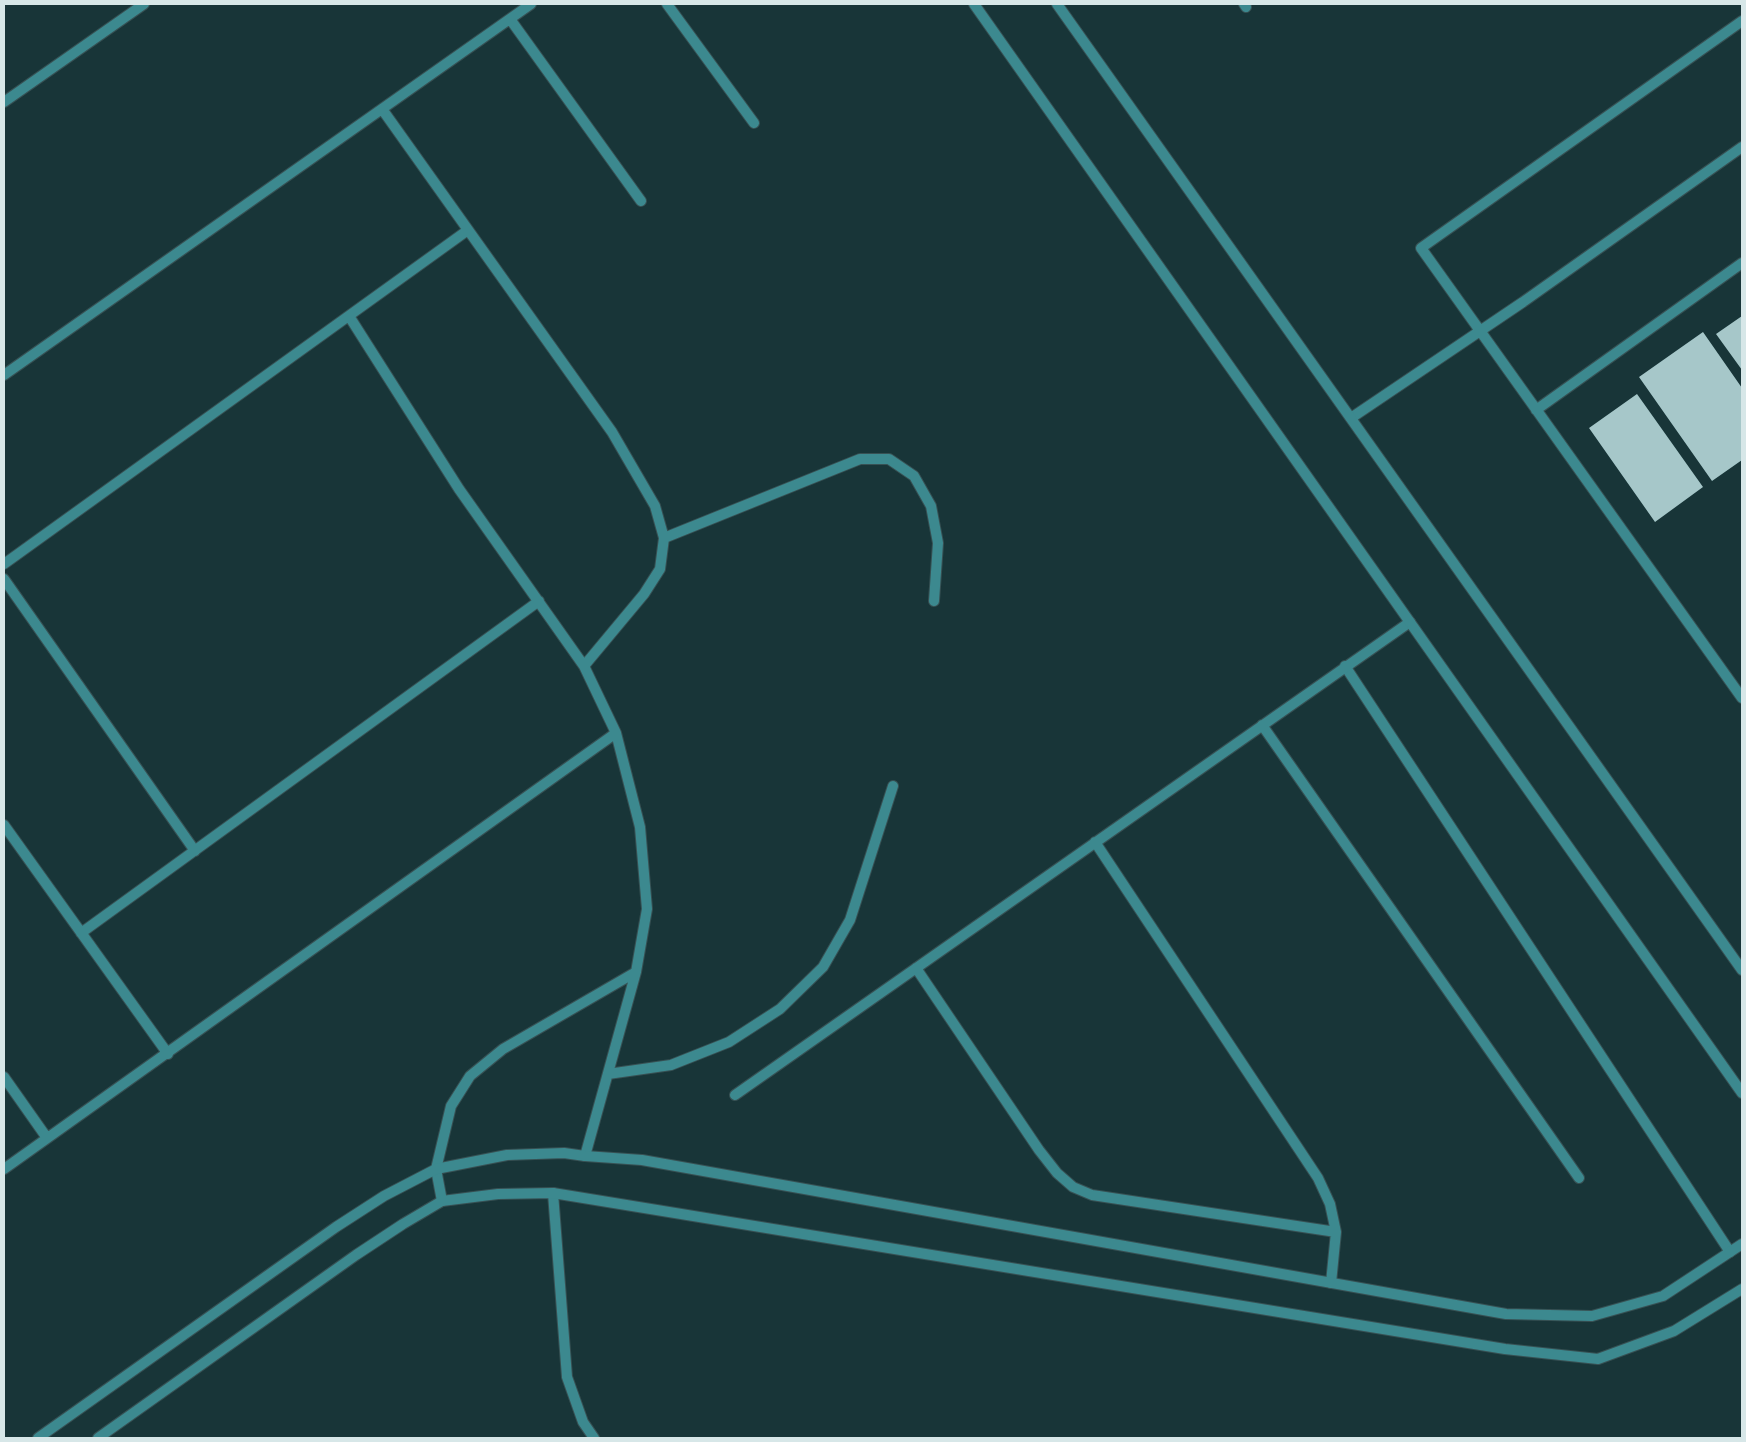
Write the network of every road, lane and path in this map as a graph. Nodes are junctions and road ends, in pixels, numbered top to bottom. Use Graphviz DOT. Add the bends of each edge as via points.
graph roads {
  1 [pos="144,4"];
  2 [pos="532,4"];
  3 [pos="666,4"];
  4 [pos="974,4"];
  5 [pos="1057,4"];
  6 [pos="510,19"];
  7 [pos="1742,21"];
  8 [pos="4,102"];
  9 [pos="382,109"];
  10 [pos="754,123"];
  11 [pos="1742,147"];
  12 [pos="641,201"];
  13 [pos="468,230"];
  14 [pos="1742,263"];
  15 [pos="349,316"];
  16 [pos="1480,332"];
  17 [pos="4,374"];
  18 [pos="1536,410"];
  19 [pos="1351,418"];
  20 [pos="664,538"];
  21 [pos="4,564"];
  22 [pos="4,579"];
  23 [pos="539,601"];
  24 [pos="934,601"];
  25 [pos="1410,622"];
  26 [pos="584,666"];
  27 [pos="1346,666"];
  28 [pos="1742,696"];
  29 [pos="1262,725"];
  30 [pos="616,733"];
  31 [pos="893,786"];
  32 [pos="4,825"];
  33 [pos="1096,842"];
  34 [pos="195,851"];
  35 [pos="81,933"];
  36 [pos="916,968"];
  37 [pos="1742,970"];
  38 [pos="636,972"];
  39 [pos="168,1054"];
  40 [pos="608,1074"];
  41 [pos="4,1077"];
  42 [pos="1742,1093"];
  43 [pos="735,1095"];
  44 [pos="47,1138"];
  45 [pos="585,1156"];
  46 [pos="4,1169"];
  47 [pos="436,1169"];
  48 [pos="1579,1178"];
  49 [pos="553,1193"];
  50 [pos="442,1201"];
  51 [pos="1336,1232"];
  52 [pos="1742,1244"];
  53 [pos="1730,1252"];
  54 [pos="1331,1283"];
  55 [pos="1742,1289"];
  56 [pos="38,1438"];
  57 [pos="98,1438"];
  58 [pos="594,1438"];
  1 -- 8 [label="street"];
  2 -- 6 [label="street"];
  3 -- 10 [label="street"];
  4 -- 25 [label="street"];
  5 -- 19 [label="street"];
  6 -- 9 [label="street"];
  6 -- 12 [label="street"];
  7 -- 16 [label="street" via="1421,248"];
  9 -- 13 [label="street"];
  9 -- 17 [label="street"];
  11 -- 16 [label="street"];
  13 -- 15 [label="street"];
  13 -- 20 [label="street" via="612,432 655,506"];
  14 -- 18 [label="street"];
  15 -- 21 [label="street"];
  15 -- 23 [label="street" via="459,489"];
  16 -- 18 [label="street"];
  16 -- 19 [label="street"];
  18 -- 28 [label="street"];
  19 -- 37 [label="street"];
  20 -- 24 [label="street" via="860,458 889,458 914,476 931,506 938,543"];
  20 -- 26 [label="street" via="660,569 644,594"];
  22 -- 34 [label="street"];
  23 -- 26 [label="street"];
  23 -- 34 [label="street"];
  25 -- 27 [label="street"];
  25 -- 42 [label="street"];
  26 -- 30 [label="street"];
  27 -- 29 [label="street"];
  27 -- 53 [label="street"];
  29 -- 33 [label="street"];
  29 -- 48 [label="street"];
  30 -- 38 [label="street" via="640,827 647,909"];
  30 -- 39 [label="street"];
  31 -- 40 [label="street" via="850,920 823,967 780,1009 729,1042 671,1065"];
  32 -- 35 [label="street"];
  33 -- 36 [label="street"];
  33 -- 51 [label="street" via="1318,1178 1330,1204"];
  34 -- 35 [label="street"];
  35 -- 39 [label="street"];
  36 -- 43 [label="street"];
  36 -- 51 [label="street" via="1039,1150 1072,1187 1092,1194"];
  38 -- 40 [label="street"];
  38 -- 47 [label="street" via="503,1049 470,1076 451,1106"];
  39 -- 44 [label="street"];
  40 -- 45 [label="street"];
  41 -- 44 [label="street"];
  44 -- 46 [label="street"];
  45 -- 47 [label="street" via="564,1153 507,1155"];
  45 -- 54 [label="street" via="642,1160"];
  47 -- 50 [label="street"];
  47 -- 56 [label="street" via="384,1196 336,1227"];
  49 -- 50 [label="street" via="498,1194"];
  49 -- 55 [label="street" via="1495,1347 1598,1359 1674,1331"];
  49 -- 58 [label="street" via="567,1377 583,1422"];
  50 -- 57 [label="street" via="356,1255"];
  51 -- 54 [label="street"];
  52 -- 53 [label="street"];
  53 -- 54 [label="street" via="1663,1296 1592,1316 1506,1314"];
}
